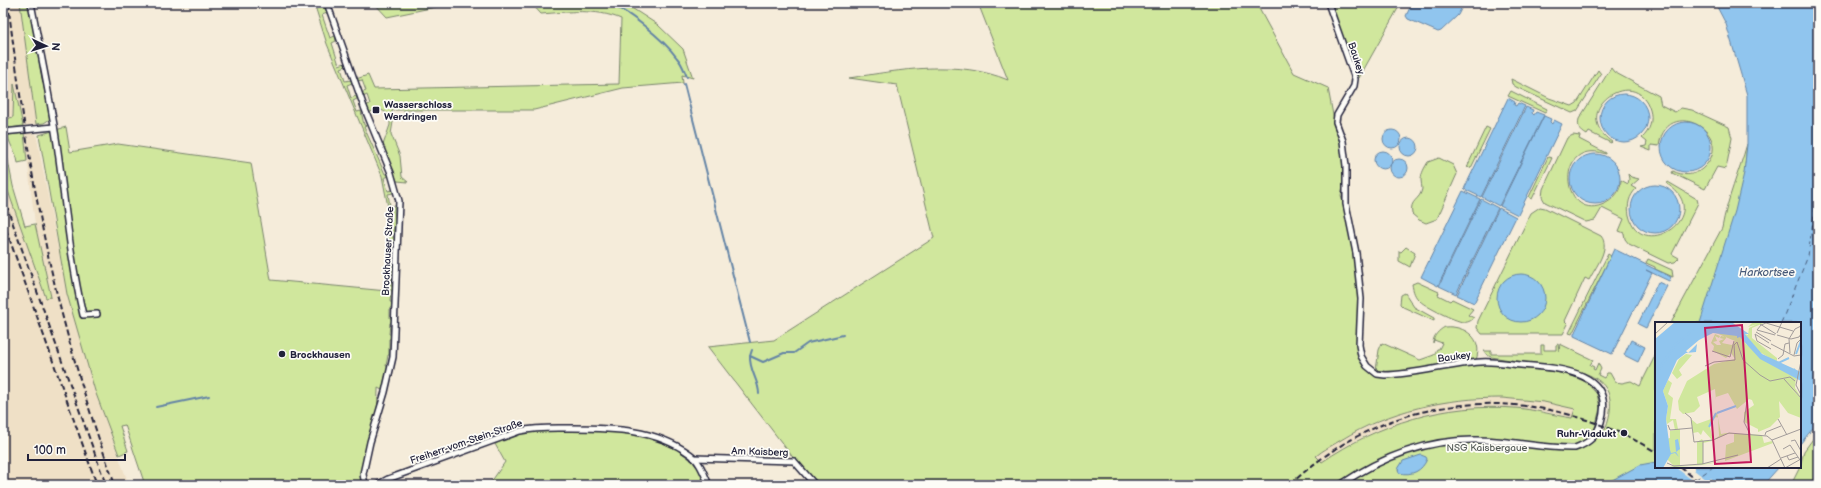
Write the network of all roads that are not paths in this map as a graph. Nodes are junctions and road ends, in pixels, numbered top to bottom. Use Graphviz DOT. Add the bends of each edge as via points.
graph roads {
  1 [pos="31,3"];
  2 [pos="328,3"];
  3 [pos="1328,3"];
  4 [pos="54,127"];
  5 [pos="3,132"];
  6 [pos="97,314"];
  7 [pos="694,458"];
  8 [pos="365,485"];
  9 [pos="377,485"];
  10 [pos="709,485"];
  11 [pos="815,485"];
  12 [pos="1340,485"];
  1 -- 4 [label="street"];
  2 -- 8 [label="street, Brockhauser Straße" via="399,200 393,357 386,392 370,442 363,474"];
  3 -- 12 [label="street, Baukey" via="1355,79 1336,122 1346,166 1346,204 1356,253 1361,299 1359,345 1361,356 1367,366 1377,374 1385,375 1482,362 1562,370 1593,382 1602,392 1604,403 1604,415 1594,438 1575,448 1477,440 1429,445 1383,459"];
  4 -- 5 [label="street"];
  4 -- 6 [label="street" via="83,315"];
  7 -- 9 [label="street, Freiherr-vom-Stein-Straße" via="668,442 640,433 599,428 534,428 388,478"];
  7 -- 10 [label="street, Freiherr-vom-Stein-Straße"];
  7 -- 11 [label="street, Am Kaisberg" via="794,462"];
}
